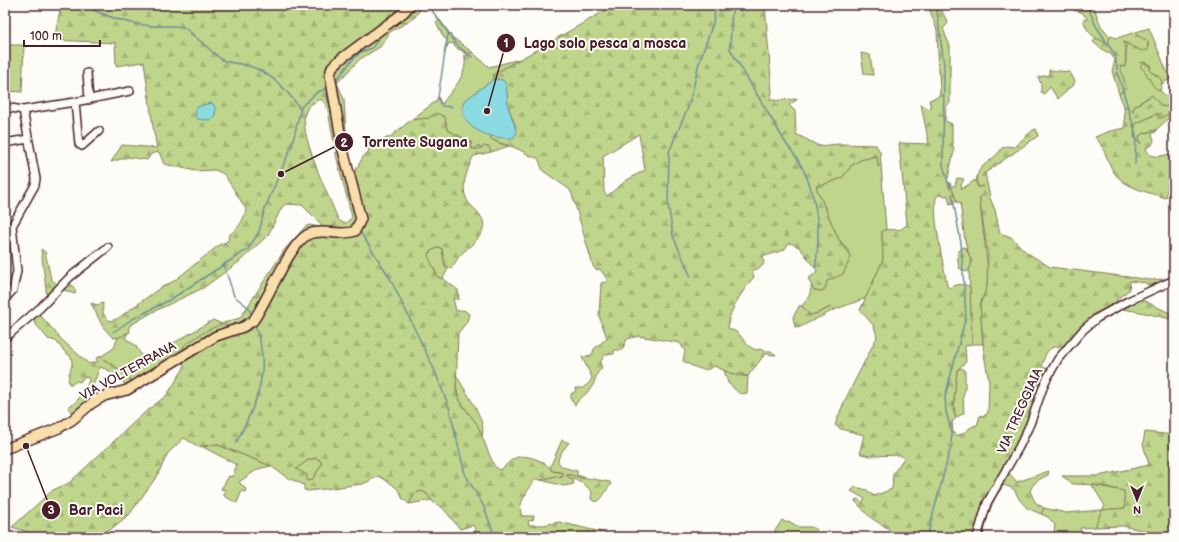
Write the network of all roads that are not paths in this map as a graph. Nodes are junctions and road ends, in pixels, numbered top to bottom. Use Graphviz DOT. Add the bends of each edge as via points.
graph roads {
  1 [pos="410,5"];
  2 [pos="87,73"];
  3 [pos="130,91"];
  4 [pos="89,100"];
  5 [pos="76,102"];
  6 [pos="5,107"];
  7 [pos="23,110"];
  8 [pos="99,131"];
  9 [pos="28,138"];
  10 [pos="5,143"];
  11 [pos="108,247"];
  12 [pos="1174,280"];
  13 [pos="5,299"];
  14 [pos="5,338"];
  15 [pos="5,449"];
  16 [pos="977,537"];
  1 -- 15 [label="main road, VIA VOLTERRANA" via="332,67 331,87 343,150 361,219 358,227 348,234 319,232 304,237 290,256 253,321 216,336 127,390 104,396 58,428"];
  2 -- 4 [label="street"];
  3 -- 4 [label="street"];
  4 -- 5 [label="street"];
  5 -- 7 [label="street"];
  5 -- 8 [label="street" via="79,144 86,144"];
  6 -- 7 [label="street"];
  7 -- 9 [label="street"];
  9 -- 10 [label="street"];
  9 -- 13 [label="street" via="36,179 12,226 17,270 13,290"];
  11 -- 14 [label="street" via="70,277 40,308"];
  12 -- 16 [label="street, VIA TREGGIAIA" via="1097,318 1058,359 1045,382 1019,447 988,502"];
}
